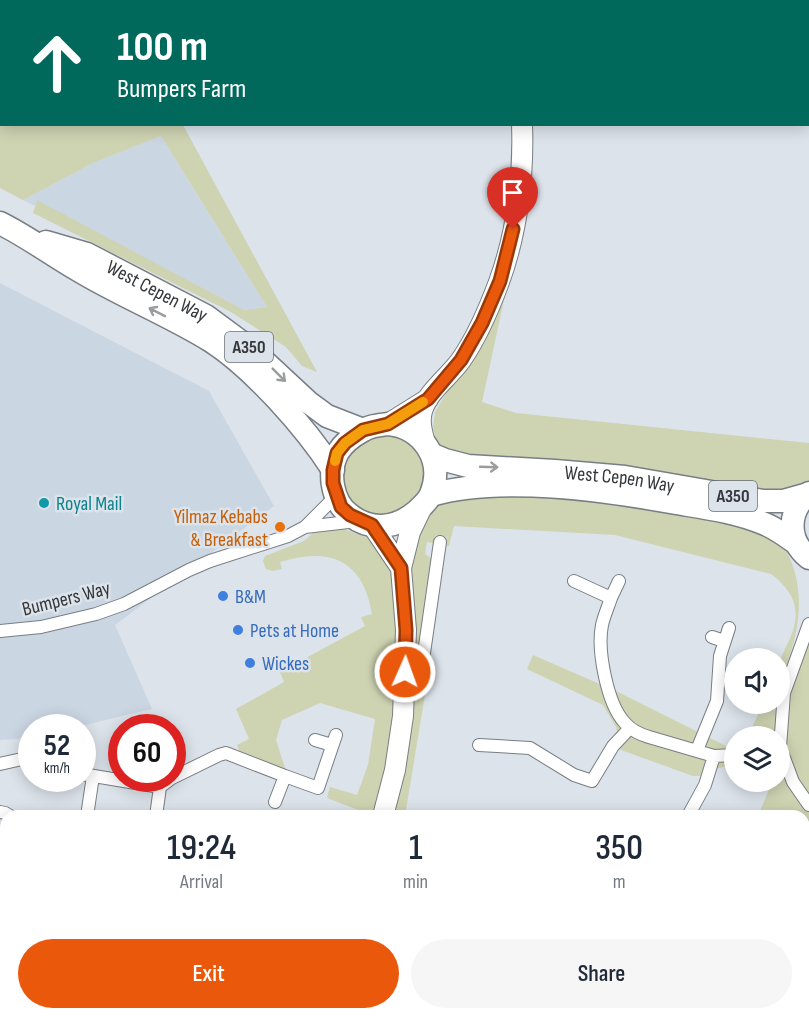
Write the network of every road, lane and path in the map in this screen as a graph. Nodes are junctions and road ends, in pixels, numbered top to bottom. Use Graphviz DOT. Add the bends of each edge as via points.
graph roads {
  1 [pos="522,126"];
  2 [pos="0,223"];
  3 [pos="25,236"];
  4 [pos="428,399"];
  5 [pos="388,424"];
  6 [pos="363,430"];
  7 [pos="429,449"];
  8 [pos="333,470"];
  9 [pos="808,494"];
  10 [pos="336,496"];
  11 [pos="427,501"];
  12 [pos="365,523"];
  13 [pos="305,527"];
  14 [pos="436,548"];
  15 [pos="806,555"];
  16 [pos="401,568"];
  17 [pos="574,581"];
  18 [pos="619,581"];
  19 [pos="611,598"];
  20 [pos="406,619"];
  21 [pos="429,621"];
  22 [pos="809,624"];
  23 [pos="729,628"];
  24 [pos="0,631"];
  25 [pos="424,653"];
  26 [pos="782,726"];
  27 [pos="630,728"];
  28 [pos="315,740"];
  29 [pos="479,745"];
  30 [pos="697,750"];
  31 [pos="714,756"];
  32 [pos="724,756"];
  33 [pos="18,760"];
  34 [pos="0,764"];
  35 [pos="186,771"];
  36 [pos="790,774"];
  37 [pos="285,776"];
  38 [pos="88,792"];
  39 [pos="159,792"];
  40 [pos="275,802"];
  41 [pos="809,806"];
  42 [pos="87,810"];
  43 [pos="157,810"];
  44 [pos="384,810"];
  45 [pos="691,810"];
  1 -- 4 [label="main road" via="518,194 500,281 461,360"];
  2 -- 3 [label="highway, West Cepen Way / A350"];
  3 -- 6 [label="highway, West Cepen Way / A350, one-way" via="87,254 206,316 252,350 327,416"];
  8 -- 3 [label="highway, West Cepen Way / A350, one-way" via="298,424 231,356 195,332 77,270"];
  4 -- 5 [label="main road"];
  4 -- 7 [label="main road" via="421,425"];
  5 -- 6 [label="highway"];
  5 -- 7 [label="highway, A350" via="409,429"];
  6 -- 8 [label="highway" via="337,453"];
  7 -- 9 [label="highway, West Cepen Way / A350, one-way" via="445,460 468,466 625,477 763,501 783,501"];
  7 -- 11 [label="highway" via="435,481"];
  8 -- 10 [label="highway, A350"];
  9 -- 15 [label="highway" via="792,521 793,533"];
  10 -- 12 [label="highway" via="341,507"];
  10 -- 13 [label="street, Bumpers Way"];
  11 -- 12 [label="highway, A350" via="398,523 386,527"];
  11 -- 15 [label="highway, West Cepen Way / A350" via="454,489 481,486 626,495 745,517 773,527"];
  11 -- 16 [label="main road" via="410,532"];
  12 -- 13 [label="street, Bumpers Way"];
  12 -- 16 [label="main road"];
  13 -- 24 [label="street, Bumpers Way" via="199,566 96,614"];
  14 -- 21 [label="street"];
  16 -- 20 [label="main road"];
  17 -- 19 [label="street"];
  18 -- 19 [label="street"];
  19 -- 27 [label="street" via="602,626 603,662 614,704"];
  20 -- 21 [label="street"];
  20 -- 44 [label="main road" via="400,747"];
  21 -- 25 [label="street"];
  22 -- 26 [label="street" via="784,693"];
  23 -- 30 [label="street" via="718,639 717,701"];
  27 -- 29 [label="street" via="613,746 592,781 574,775 530,748"];
  27 -- 30 [label="street"];
  28 -- 37 [label="street" via="334,740 318,788"];
  30 -- 31 [label="street"];
  31 -- 32 [label="street"];
  31 -- 45 [label="street"];
  33 -- 34 [label="street"];
  35 -- 37 [label="street" via="226,753"];
  36 -- 41 [label="street"];
  37 -- 40 [label="street"];
  38 -- 42 [label="street"];
  39 -- 43 [label="street"];
}
